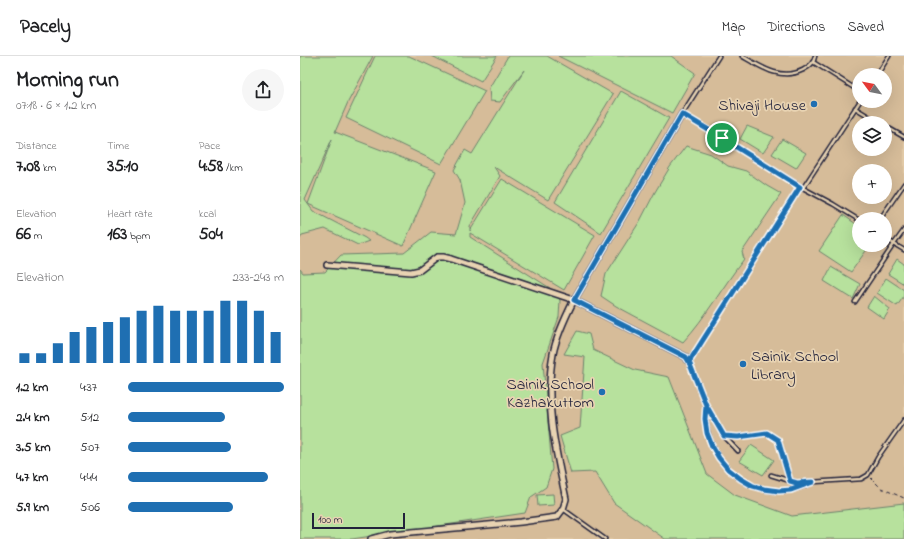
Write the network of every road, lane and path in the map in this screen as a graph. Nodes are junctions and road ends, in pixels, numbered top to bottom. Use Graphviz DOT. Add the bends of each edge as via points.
graph roads {
  1 [pos="719,56"];
  2 [pos="742,56"];
  3 [pos="815,56"];
  4 [pos="889,56"];
  5 [pos="813,62"];
  6 [pos="881,68"];
  7 [pos="852,87"];
  8 [pos="855,108"];
  9 [pos="682,114"];
  10 [pos="868,116"];
  11 [pos="892,130"];
  12 [pos="904,137"];
  13 [pos="904,184"];
  14 [pos="802,188"];
  15 [pos="885,212"];
  16 [pos="852,216"];
  17 [pos="904,230"];
  18 [pos="894,244"];
  19 [pos="904,250"];
  20 [pos="327,265"];
  21 [pos="574,300"];
  22 [pos="855,302"];
  23 [pos="689,362"];
  24 [pos="706,405"];
  25 [pos="904,420"];
  26 [pos="724,436"];
  27 [pos="738,451"];
  28 [pos="868,475"];
  29 [pos="771,476"];
  30 [pos="790,481"];
  31 [pos="813,482"];
  32 [pos="904,498"];
  33 [pos="563,509"];
  34 [pos="371,539"];
  35 [pos="605,539"];
  1 -- 9 [label="lane"];
  2 -- 5 [label="lane" via="779,74 801,71"];
  3 -- 5 [label="lane"];
  4 -- 6 [label="lane"];
  5 -- 7 [label="lane"];
  8 -- 10 [label="lane"];
  8 -- 14 [label="lane"];
  9 -- 14 [label="lane"];
  9 -- 21 [label="street"];
  11 -- 12 [label="lane"];
  13 -- 15 [label="lane"];
  14 -- 16 [label="lane"];
  14 -- 23 [label="lane"];
  17 -- 18 [label="lane"];
  18 -- 19 [label="lane"];
  18 -- 22 [label="lane"];
  20 -- 21 [label="street" via="411,272 420,270 437,257 443,257"];
  21 -- 23 [label="street" via="686,357"];
  21 -- 33 [label="street" via="553,352 551,369 551,425 566,499"];
  23 -- 24 [label="lane"];
  24 -- 26 [label="lane"];
  24 -- 31 [label="lane" via="707,433 712,446 728,469 741,479 753,486 779,491 791,490"];
  25 -- 28 [label="lane"];
  26 -- 27 [label="lane"];
  26 -- 30 [label="lane" via="767,433 778,440"];
  28 -- 31 [label="lane" via="861,479"];
  28 -- 32 [label="path" via="881,488"];
  29 -- 30 [label="lane"];
  30 -- 31 [label="lane"];
  33 -- 34 [label="street" via="557,517 390,534"];
  33 -- 35 [label="lane"];
}
